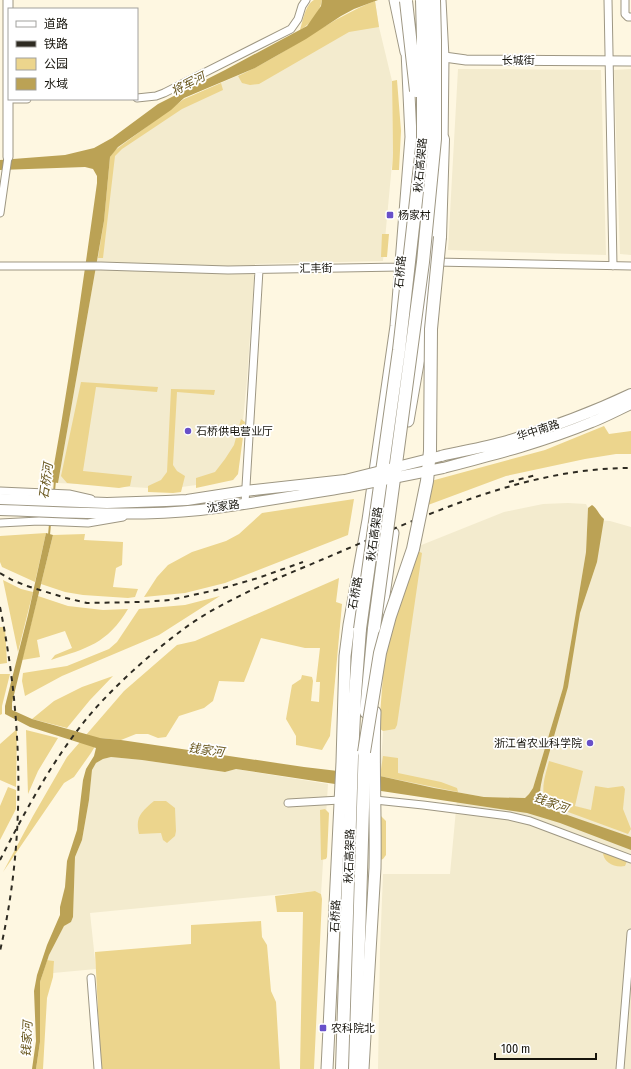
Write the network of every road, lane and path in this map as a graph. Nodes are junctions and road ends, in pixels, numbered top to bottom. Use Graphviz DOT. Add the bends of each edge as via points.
graph roads {
  1 [pos="8,0"];
  2 [pos="306,0"];
  3 [pos="395,0"];
  4 [pos="407,0"];
  5 [pos="422,0"];
  6 [pos="434,0"];
  7 [pos="440,0"];
  8 [pos="608,0"];
  9 [pos="625,0"];
  10 [pos="631,17"];
  11 [pos="406,52"];
  12 [pos="443,57"];
  13 [pos="608,61"];
  14 [pos="631,61"];
  15 [pos="138,98"];
  16 [pos="8,99"];
  17 [pos="423,139"];
  18 [pos="443,139"];
  19 [pos="8,158"];
  20 [pos="0,212"];
  21 [pos="430,262"];
  22 [pos="0,266"];
  23 [pos="613,266"];
  24 [pos="631,266"];
  25 [pos="400,267"];
  26 [pos="259,270"];
  27 [pos="631,394"];
  28 [pos="631,404"];
  29 [pos="443,468"];
  30 [pos="346,484"];
  31 [pos="0,491"];
  32 [pos="245,491"];
  33 [pos="53,497"];
  34 [pos="0,499"];
  35 [pos="244,503"];
  36 [pos="0,510"];
  37 [pos="51,517"];
  38 [pos="0,524"];
  39 [pos="364,752"];
  40 [pos="341,796"];
  41 [pos="375,797"];
  42 [pos="288,803"];
  43 [pos="631,859"];
  44 [pos="631,933"];
  45 [pos="91,978"];
  46 [pos="98,1069"];
  47 [pos="327,1069"];
  48 [pos="342,1069"];
  49 [pos="355,1069"];
  50 [pos="363,1069"];
  51 [pos="620,1069"];
  1 -- 16 [label="street"];
  2 -- 15 [label="street" via="291,29 164,93"];
  3 -- 11 [label="main road"];
  4 -- 11 [label="main road, 石桥路"];
  4 -- 17 [label="highway, bridge"];
  5 -- 17 [label="highway, 秋石高架路, bridge"];
  6 -- 39 [label="highway, 秋石高架路, bridge" via="434,154 422,269 372,642"];
  7 -- 12 [label="main road"];
  8 -- 13 [label="street"];
  9 -- 10 [label="street" via="625,14"];
  11 -- 12 [label="street, 长城街"];
  11 -- 25 [label="main road, 石桥路" via="410,137"];
  12 -- 13 [label="street, 长城街" via="466,60"];
  12 -- 18 [label="main road"];
  13 -- 14 [label="street, 长城街"];
  13 -- 23 [label="street"];
  16 -- 19 [label="street"];
  17 -- 48 [label="highway, 秋石高架路, bridge" via="399,350 359,644 352,757"];
  18 -- 21 [label="main road"];
  18 -- 39 [label="highway, bridge" via="440,237 431,329 430,451 427,481 413,549 380,654"];
  19 -- 20 [label="street"];
  21 -- 23 [label="street, 汇丰街"];
  21 -- 25 [label="street, 汇丰街"];
  21 -- 41 [label="main road" via="424,329 411,399 380,617 374,744"];
  22 -- 26 [label="street, 汇丰街"];
  23 -- 24 [label="street, 汇丰街"];
  25 -- 26 [label="street, 汇丰街"];
  25 -- 40 [label="main road, 石桥路" via="396,326 372,497 345,656"];
  26 -- 32 [label="street"];
  27 -- 30 [label="main road, 华中南路, bridge" via="597,410 544,429"];
  28 -- 29 [label="main road, 华中南路" via="567,432"];
  29 -- 30 [label="main road, 沈家路, bridge"];
  30 -- 32 [label="main road, 沈家路"];
  30 -- 35 [label="main road, 沈家路"];
  31 -- 33 [label="street"];
  32 -- 33 [label="main road, 沈家路" via="187,500 107,502"];
  32 -- 35 [label="street"];
  33 -- 34 [label="main road, 沈家路"];
  35 -- 37 [label="main road, 沈家路" via="200,510"];
  36 -- 37 [label="main road, 沈家路"];
  37 -- 38 [label="street"];
  39 -- 49 [label="highway, 秋石高架路"];
  40 -- 42 [label="street"];
  40 -- 47 [label="main road, 石桥路"];
  41 -- 43 [label="street" via="530,821"];
  41 -- 50 [label="main road" via="375,868"];
  44 -- 51 [label="street"];
  45 -- 46 [label="street"];
}
